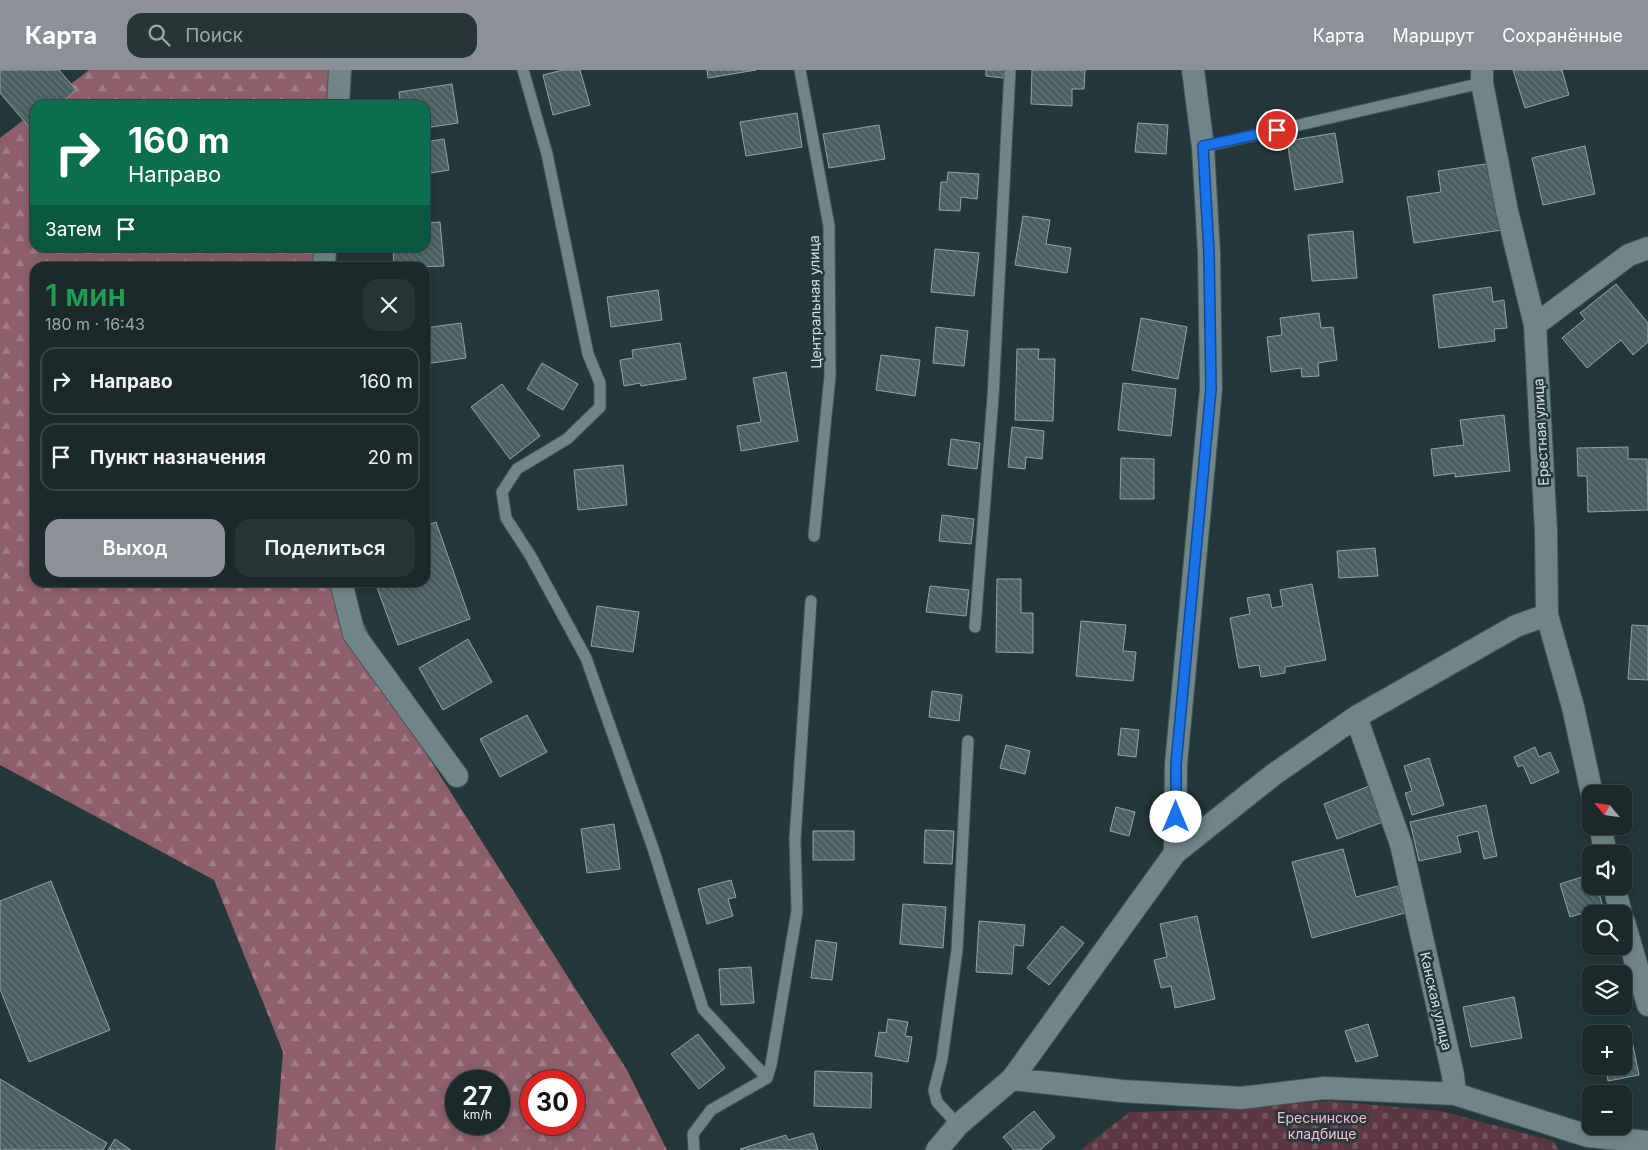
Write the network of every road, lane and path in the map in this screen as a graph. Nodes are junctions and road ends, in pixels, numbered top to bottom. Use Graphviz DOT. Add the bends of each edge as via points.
graph roads {
  1 [pos="340,70"];
  2 [pos="523,70"];
  3 [pos="800,70"];
  4 [pos="1010,70"];
  5 [pos="1192,70"];
  6 [pos="1482,76"];
  7 [pos="338,100"];
  8 [pos="1203,146"];
  9 [pos="1648,248"];
  10 [pos="1535,325"];
  11 [pos="814,536"];
  12 [pos="342,587"];
  13 [pos="812,601"];
  14 [pos="1547,615"];
  15 [pos="975,626"];
  16 [pos="1356,717"];
  17 [pos="968,741"];
  18 [pos="458,776"];
  19 [pos="1590,785"];
  20 [pos="1175,852"];
  21 [pos="1632,950"];
  22 [pos="1648,1005"];
  23 [pos="767,1078"];
  24 [pos="1012,1079"];
  25 [pos="1455,1094"];
  26 [pos="958,1125"];
  27 [pos="1648,1142"];
  28 [pos="694,1150"];
  29 [pos="938,1150"];
  1 -- 7 [label="street"];
  2 -- 23 [label="lane" via="547,154 588,354 600,383 600,407 567,439 517,469 502,492 506,518 586,658 654,851 703,1009"];
  3 -- 11 [label="lane, Центральная улица" via="829,226 830,376"];
  4 -- 15 [label="lane" via="993,387"];
  5 -- 8 [label="street"];
  6 -- 8 [label="lane"];
  6 -- 10 [label="street, Ерестная улица" via="1507,211"];
  8 -- 20 [label="street" via="1211,389 1176,764"];
  9 -- 10 [label="street" via="1629,256"];
  10 -- 14 [label="street, Ерестная улица"];
  12 -- 18 [label="street" via="354,634"];
  13 -- 23 [label="lane" via="795,839 797,911"];
  14 -- 16 [label="street" via="1516,626"];
  14 -- 19 [label="street, Ерестная улица" via="1573,707"];
  16 -- 20 [label="street" via="1273,775"];
  16 -- 25 [label="street, Канская улица" via="1402,844"];
  17 -- 26 [label="lane" via="956,950 942,1059 934,1090 937,1102"];
  20 -- 24 [label="street"];
  21 -- 22 [label="street"];
  23 -- 28 [label="lane" via="710,1110 693,1134"];
  24 -- 25 [label="street" via="1122,1091 1241,1098 1324,1088"];
  24 -- 26 [label="street"];
  25 -- 27 [label="street" via="1588,1136"];
  26 -- 29 [label="street"];
}
